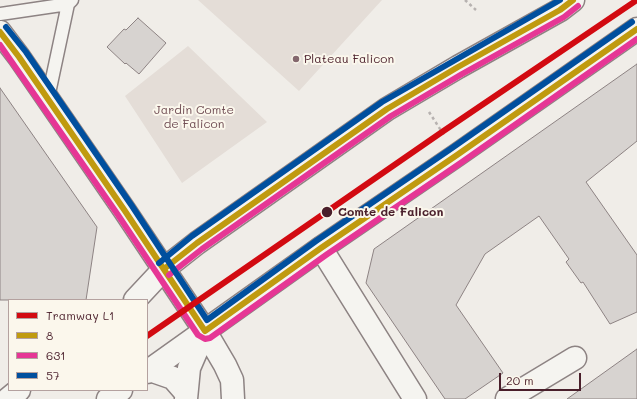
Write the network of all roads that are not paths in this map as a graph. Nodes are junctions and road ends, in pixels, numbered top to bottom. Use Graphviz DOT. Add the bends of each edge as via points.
graph roads {
  1 [pos="573,0"];
  2 [pos="70,2"];
  3 [pos="0,14"];
  4 [pos="637,29"];
  5 [pos="3,40"];
  6 [pos="48,98"];
  7 [pos="321,248"];
  8 [pos="164,269"];
  9 [pos="136,299"];
  10 [pos="205,331"];
  11 [pos="575,358"];
  12 [pos="148,371"];
  13 [pos="19,391"];
  14 [pos="120,391"];
  15 [pos="186,396"];
  16 [pos="8,399"];
  17 [pos="108,399"];
  18 [pos="233,399"];
  19 [pos="415,399"];
  20 [pos="507,399"];
  1 -- 8 [label="main road" via="560,10 387,109 196,243"];
  2 -- 3 [label="lane"];
  2 -- 6 [label="lane"];
  4 -- 7 [label="main road"];
  5 -- 6 [label="main road"];
  6 -- 8 [label="main road"];
  7 -- 10 [label="main road"];
  7 -- 19 [label="main road"];
  8 -- 9 [label="main road"];
  8 -- 10 [label="main road"];
  10 -- 12 [label="main road"];
  10 -- 15 [label="main road" via="189,368"];
  10 -- 18 [label="main road" via="232,380"];
  11 -- 20 [label="main road"];
  12 -- 15 [label="main road" via="173,378"];
  13 -- 16 [label="main road"];
  14 -- 17 [label="main road"];
}
